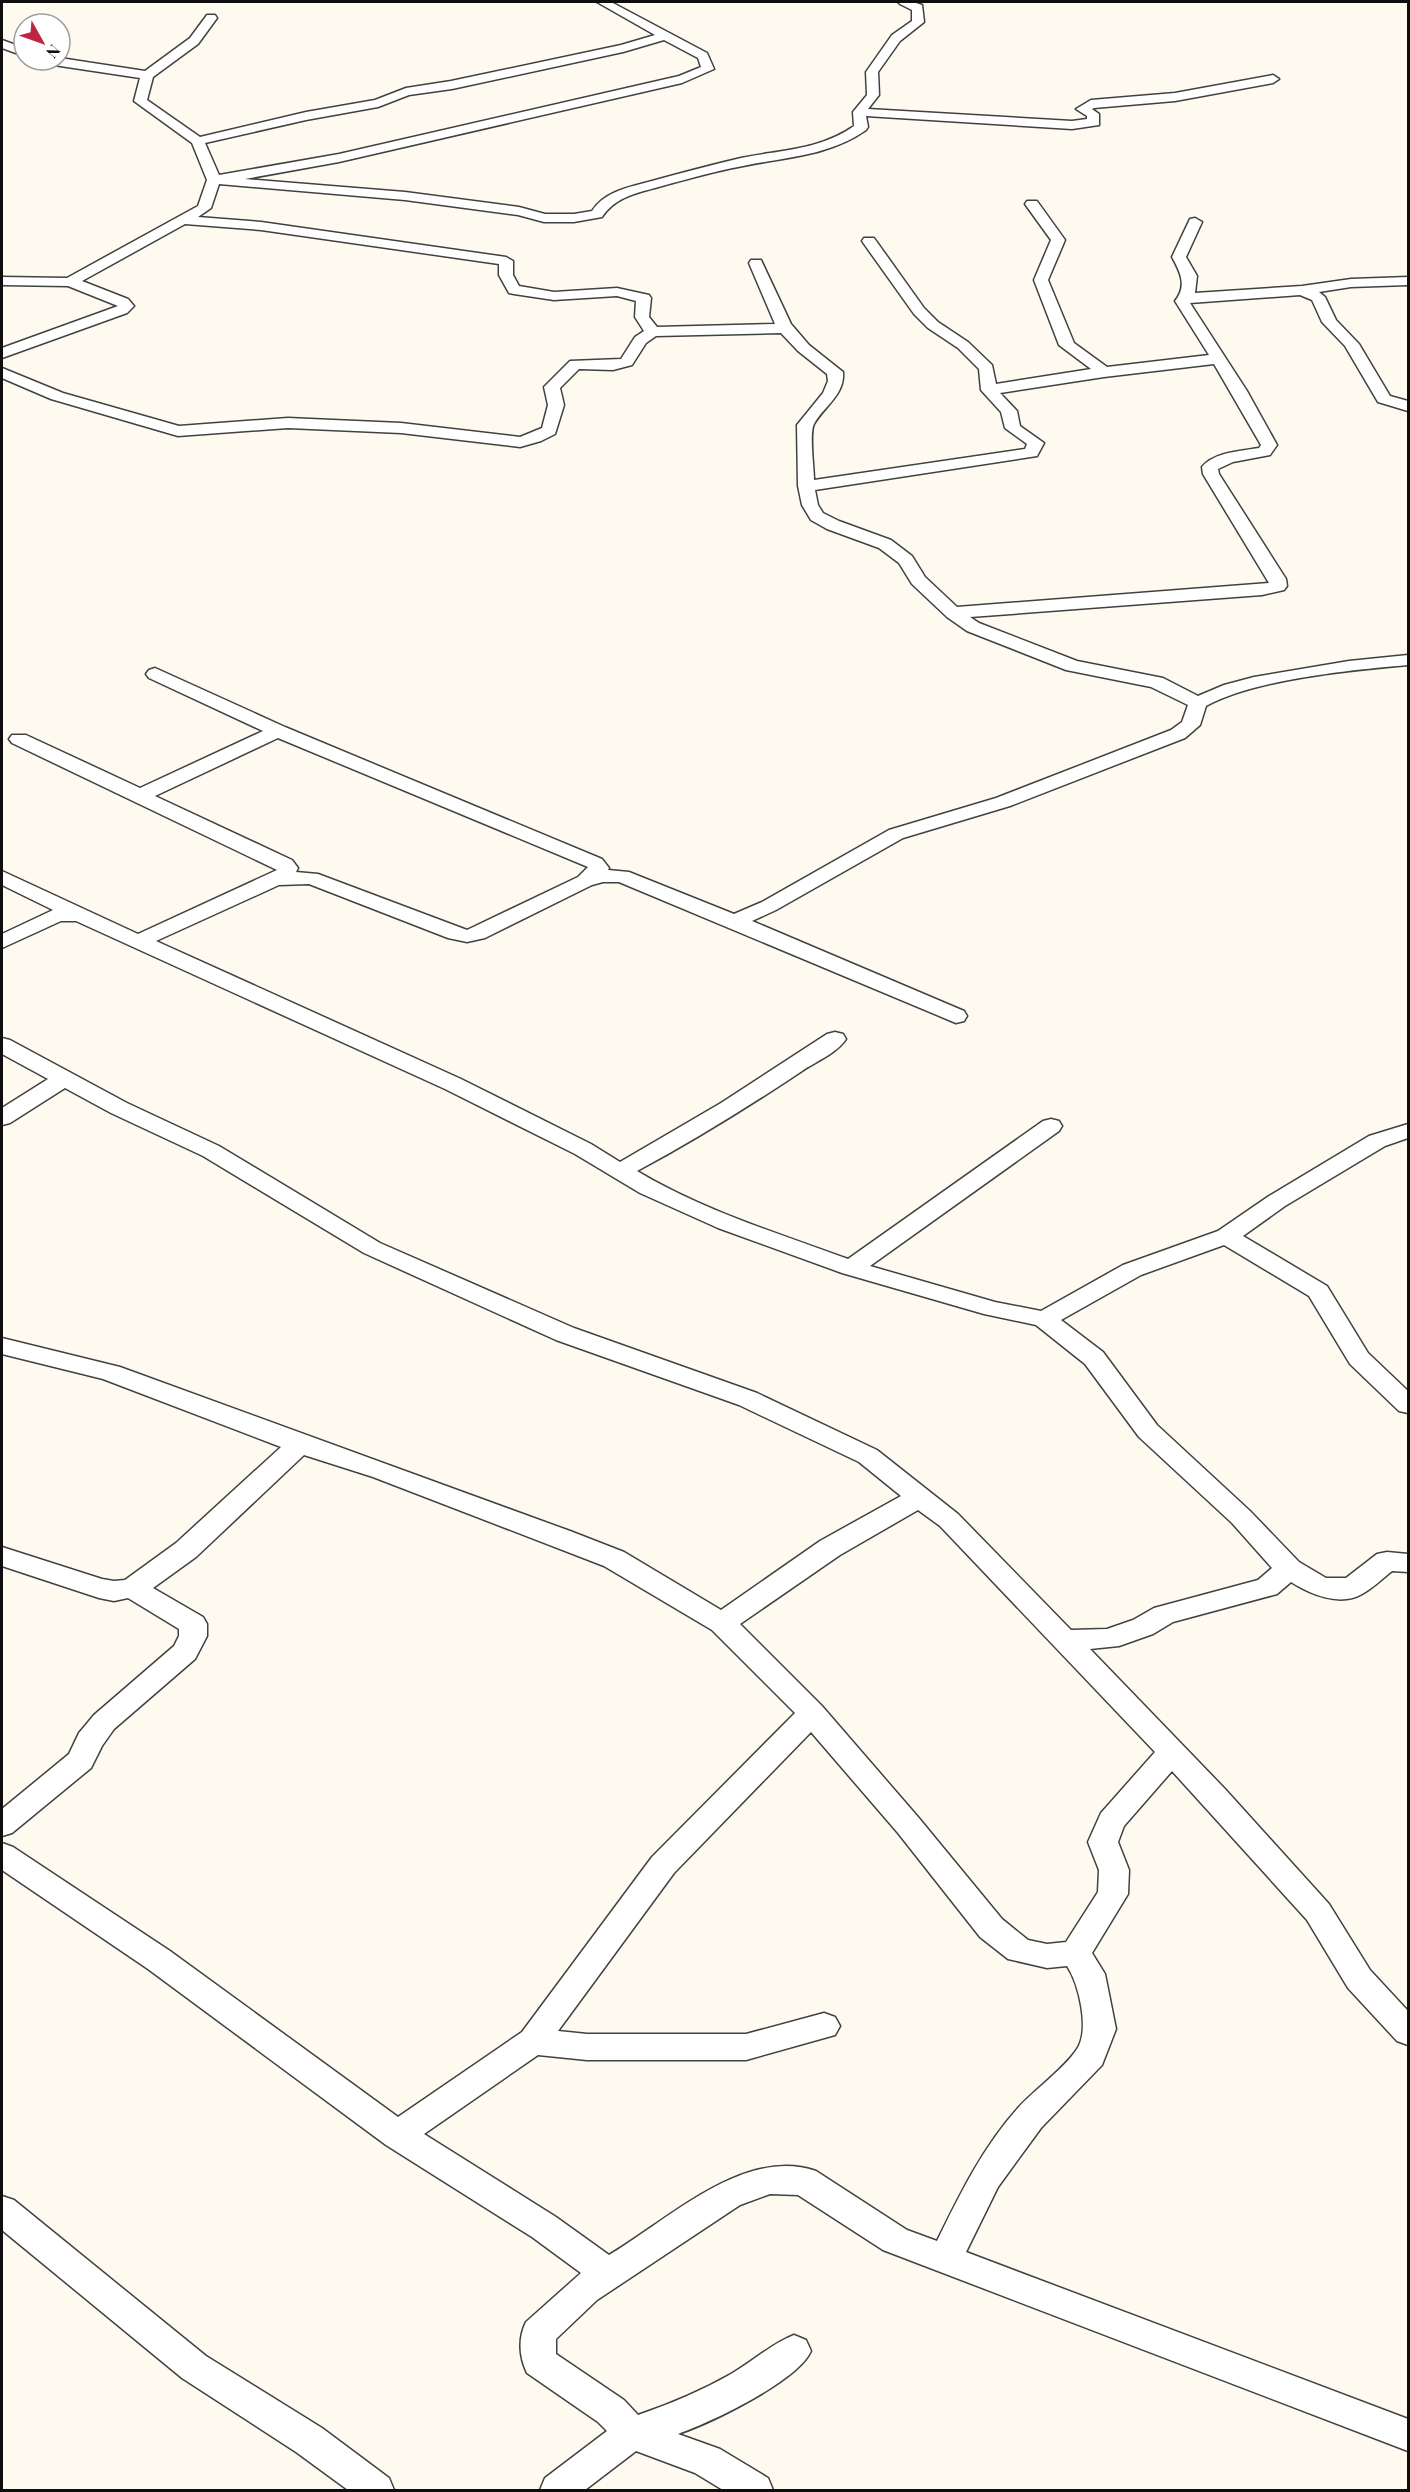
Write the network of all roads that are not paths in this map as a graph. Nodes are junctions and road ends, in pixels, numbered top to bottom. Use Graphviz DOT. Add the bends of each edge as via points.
graph roads {
  1 [pos="603,2"];
  2 [pos="904,2"];
  3 [pos="211,18"];
  4 [pos="665,36"];
  5 [pos="72,64"];
  6 [pos="147,75"];
  7 [pos="1273,79"];
  8 [pos="859,112"];
  9 [pos="198,141"];
  10 [pos="214,180"];
  11 [pos="1032,204"];
  12 [pos="184,220"];
  13 [pos="1195,222"];
  14 [pos="869,242"];
  15 [pos="756,263"];
  16 [pos="2,281"];
  17 [pos="1408,281"];
  18 [pos="70,282"];
  19 [pos="1302,290"];
  20 [pos="1187,298"];
  21 [pos="784,328"];
  22 [pos="653,332"];
  23 [pos="2,353"];
  24 [pos="1217,359"];
  25 [pos="1104,372"];
  26 [pos="2,373"];
  27 [pos="989,390"];
  28 [pos="1408,406"];
  29 [pos="806,486"];
  30 [pos="953,613"];
  31 [pos="1408,660"];
  32 [pos="155,674"];
  33 [pos="1198,703"];
  34 [pos="278,731"];
  35 [pos="19,739"];
  36 [pos="139,796"];
  37 [pos="2,877"];
  38 [pos="276,879"];
  39 [pos="585,881"];
  40 [pos="79,915"];
  41 [pos="734,921"];
  42 [pos="139,941"];
  43 [pos="2,942"];
  44 [pos="956,1016"];
  45 [pos="835,1039"];
  46 [pos="2,1045"];
  47 [pos="63,1079"];
  48 [pos="2,1118"];
  49 [pos="1051,1126"];
  50 [pos="1408,1131"];
  51 [pos="620,1171"];
  52 [pos="1226,1236"];
  53 [pos="851,1268"];
  54 [pos="1044,1319"];
  55 [pos="2,1346"];
  56 [pos="1408,1405"];
  57 [pos="300,1444"];
  58 [pos="920,1497"];
  59 [pos="2,1556"];
  60 [pos="1408,1563"];
  61 [pos="1289,1569"];
  62 [pos="132,1588"];
  63 [pos="722,1623"];
  64 [pos="1064,1640"];
  65 [pos="812,1713"];
  66 [pos="1172,1752"];
  67 [pos="2,1825"];
  68 [pos="2,1855"];
  69 [pos="1075,1953"];
  70 [pos="824,2026"];
  71 [pos="1408,2032"];
  72 [pos="533,2041"];
  73 [pos="398,2135"];
  74 [pos="2,2210"];
  75 [pos="945,2259"];
  76 [pos="608,2273"];
  77 [pos="794,2351"];
  78 [pos="632,2433"];
  79 [pos="1408,2435"];
  80 [pos="376,2490"];
  81 [pos="558,2490"];
  82 [pos="754,2490"];
  1 -- 4 [label="street"];
  2 -- 8 [label="street" via="918,8 918,22 896,38 872,72 873,95"];
  3 -- 6 [label="street" via="194,41"];
  4 -- 9 [label="street"];
  4 -- 10 [label="street" via="703,56 708,69 682,79 339,158"];
  5 -- 6 [label="street"];
  6 -- 9 [label="street" via="140,101"];
  7 -- 8 [label="street" via="1175,97 1091,104 1082,109 1093,114 1095,122 1072,125"];
  8 -- 10 [label="street" via="861,128 851,136 818,148 741,162 621,194 603,203 597,214 574,218 544,218 519,211 405,196"];
  9 -- 10 [label="street"];
  10 -- 12 [label="street" via="204,208"];
  11 -- 25 [label="street" via="1058,240 1041,280 1067,345"];
  12 -- 18 [label="street"];
  12 -- 22 [label="street" via="261,226 506,261 506,275 514,290 554,296 617,292 644,298 642,317"];
  13 -- 20 [label="street" via="1179,257 1190,276"];
  14 -- 27 [label="street" via="919,312 987,368"];
  15 -- 21 [label="street"];
  16 -- 18 [label="street"];
  17 -- 19 [label="street"];
  18 -- 23 [label="street" via="127,306"];
  19 -- 20 [label="street"];
  19 -- 28 [label="street" via="1318,297 1329,322 1351,344 1384,399"];
  20 -- 24 [label="street" via="1182,300 1183,304"];
  21 -- 22 [label="street"];
  21 -- 29 [label="street" via="814,358 835,372 830,394 806,425"];
  22 -- 26 [label="street" via="640,340 627,362 576,364 552,387 556,405 549,431 520,442 401,428 288,423 178,431 57,396"];
  24 -- 25 [label="street"];
  24 -- 30 [label="street" via="1252,409 1269,445 1264,452 1215,463 1210,467 1211,474 1278,586 1110,603"];
  25 -- 27 [label="street"];
  27 -- 29 [label="street" via="1009,411 1013,428 1036,443 1031,453"];
  29 -- 30 [label="street" via="810,505 818,516 885,544 906,560 918,580"];
  30 -- 33 [label="street" via="973,627 1072,666 1156,682"];
  31 -- 33 [label="street" via="1365,663 1248,684"];
  32 -- 34 [label="street"];
  33 -- 41 [label="street" via="1191,725 1178,734 1003,802 896,834 769,906"];
  34 -- 36 [label="street"];
  34 -- 39 [label="street" via="595,863 598,872"];
  35 -- 36 [label="street"];
  36 -- 38 [label="street" via="285,864 286,873"];
  37 -- 40 [label="street"];
  38 -- 39 [label="street" via="311,878 466,936 478,934"];
  38 -- 42 [label="street"];
  39 -- 41 [label="street" via="622,876"];
  40 -- 42 [label="street"];
  40 -- 43 [label="street" via="57,915"];
  41 -- 44 [label="street"];
  42 -- 51 [label="street" via="453,1084"];
  45 -- 51 [label="street" via="671,1144"];
  46 -- 47 [label="street"];
  47 -- 48 [label="street"];
  47 -- 58 [label="street" via="211,1151 372,1248 564,1334 748,1399 868,1456"];
  49 -- 53 [label="street"];
  50 -- 52 [label="street" via="1377,1141"];
  51 -- 53 [label="street" via="726,1223"];
  52 -- 54 [label="street" via="1132,1270"];
  52 -- 56 [label="street" via="1318,1291 1359,1358"];
  53 -- 54 [label="street" via="993,1309"];
  54 -- 61 [label="street" via="1094,1358 1148,1431 1241,1517"];
  55 -- 57 [label="street" via="111,1373"];
  57 -- 62 [label="street" via="186,1550"];
  57 -- 63 [label="street" via="614,1559"];
  58 -- 63 [label="street" via="830,1548"];
  58 -- 64 [label="street" via="949,1520"];
  59 -- 62 [label="street" via="99,1588"];
  60 -- 61 [label="street" via="1387,1561 1352,1587 1321,1588"];
  61 -- 64 [label="street" via="1267,1587 1164,1615 1109,1639"];
  62 -- 67 [label="street" via="193,1624 193,1636 185,1652 104,1722 81,1760"];
  63 -- 65 [label="street"];
  64 -- 66 [label="street"];
  65 -- 69 [label="street" via="991,1929 1019,1950 1047,1956"];
  65 -- 72 [label="street" via="663,1865"];
  66 -- 69 [label="street" via="1111,1821 1103,1842 1114,1870 1113,1894"];
  66 -- 71 [label="street" via="1318,1912 1359,1979"];
  68 -- 73 [label="street" via="159,1960"];
  69 -- 75 [label="street" via="1089,1974 1100,2029 1091,2056 1029,2118 986,2177"];
  70 -- 72 [label="street" via="746,2047 587,2047"];
  72 -- 73 [label="street"];
  73 -- 76 [label="street" via="544,2227"];
  74 -- 80 [label="street" via="194,2367 309,2440"];
  75 -- 76 [label="street" via="895,2241 804,2181 770,2180 728,2195"];
  75 -- 79 [label="street"];
  76 -- 78 [label="street" via="585,2289 538,2334 539,2362 611,2411"];
  77 -- 78 [label="street" via="744,2385 688,2414"];
  78 -- 81 [label="street"];
  78 -- 82 [label="street" via="707,2461"];
}
